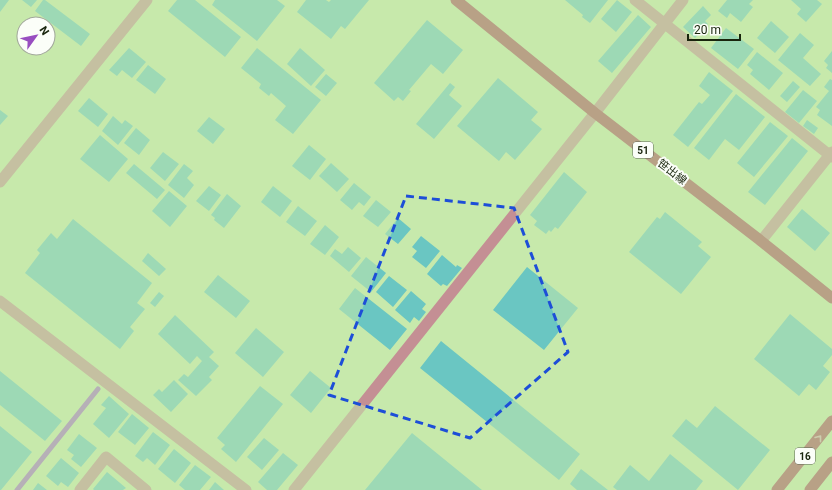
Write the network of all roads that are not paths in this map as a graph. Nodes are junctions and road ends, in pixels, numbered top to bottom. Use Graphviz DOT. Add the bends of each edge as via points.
graph roads {
  1 [pos="147,0"];
  2 [pos="456,0"];
  3 [pos="635,0"];
  4 [pos="683,0"];
  5 [pos="664,23"];
  6 [pos="595,113"];
  7 [pos="831,155"];
  8 [pos="0,182"];
  9 [pos="761,241"];
  10 [pos="832,298"];
  11 [pos="0,301"];
  12 [pos="832,421"];
  13 [pos="832,462"];
  14 [pos="80,490"];
  15 [pos="146,490"];
  16 [pos="246,490"];
  17 [pos="294,490"];
  18 [pos="777,490"];
  19 [pos="810,490"];
  1 -- 8 [label="street"];
  2 -- 6 [label="main road, 笹出線 / 51"];
  3 -- 5 [label="street"];
  4 -- 5 [label="street"];
  5 -- 6 [label="street"];
  5 -- 7 [label="street"];
  6 -- 9 [label="main road, 笹出線 / 51"];
  6 -- 17 [label="street"];
  7 -- 9 [label="street"];
  9 -- 10 [label="main road, 笹出線 / 51"];
  11 -- 16 [label="street"];
  18 -- 12 [label="main road, 16, one-way"];
  13 -- 19 [label="main road, 16"];
  14 -- 15 [label="street" via="106,457"];
}
